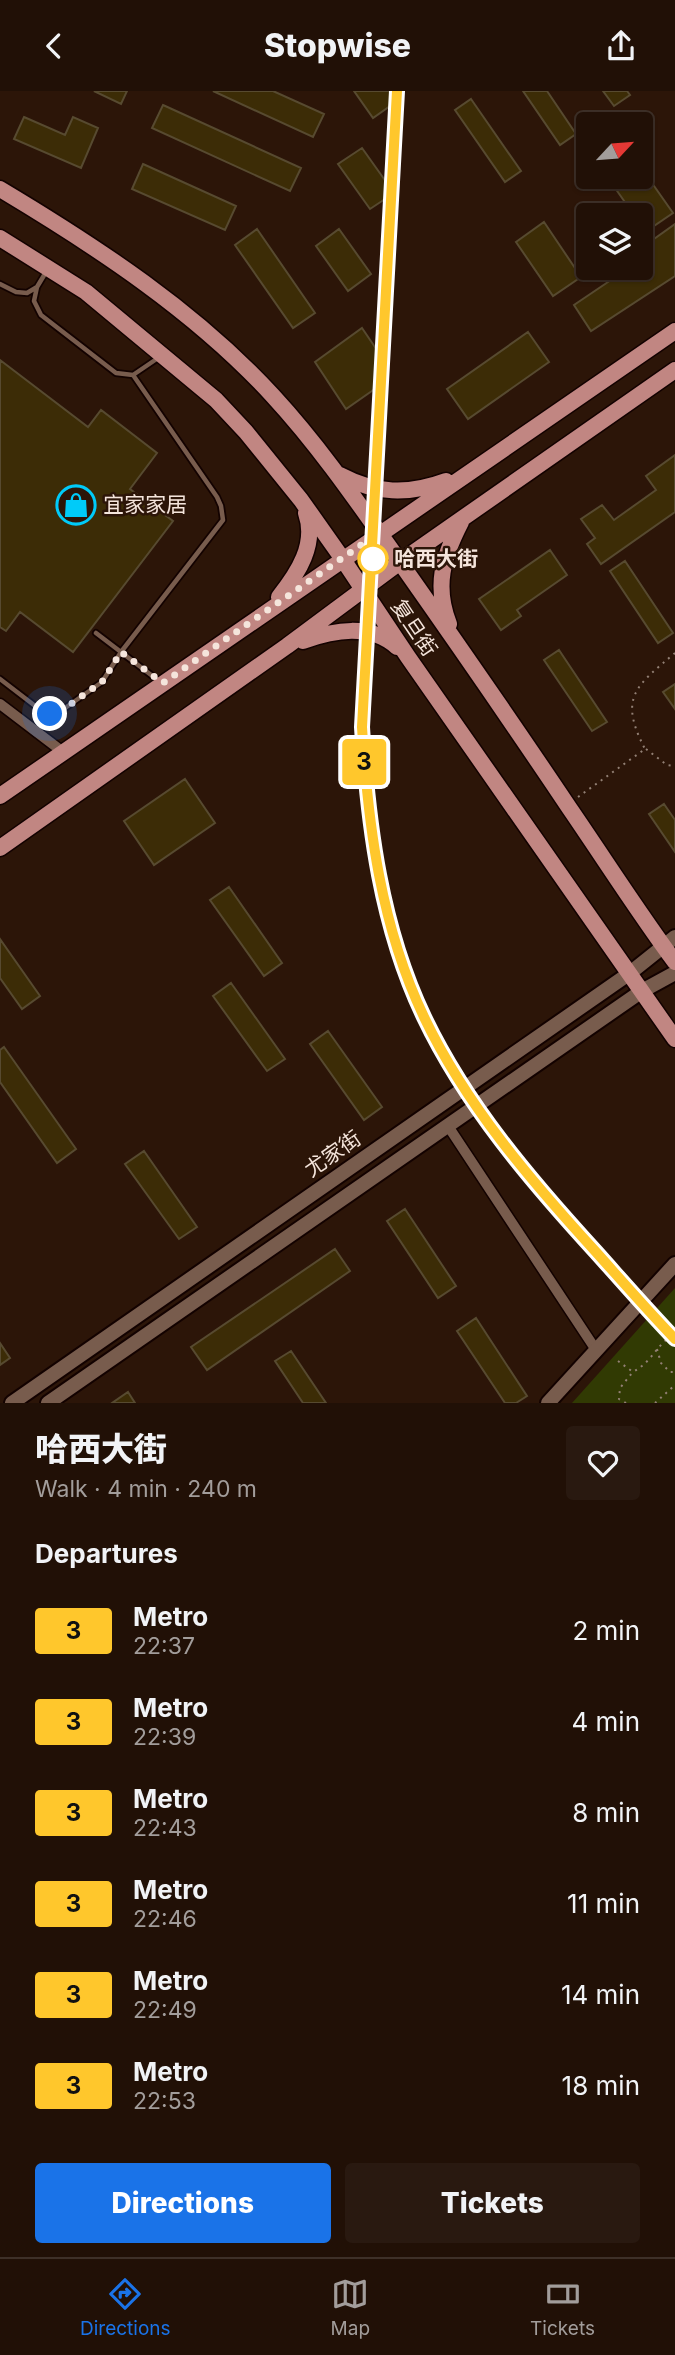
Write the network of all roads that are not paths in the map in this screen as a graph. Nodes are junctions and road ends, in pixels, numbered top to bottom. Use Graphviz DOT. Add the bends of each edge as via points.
graph roads {
  1 [pos="0,189"];
  2 [pos="0,238"];
  3 [pos="49,268"];
  4 [pos="0,284"];
  5 [pos="37,287"];
  6 [pos="675,331"];
  7 [pos="163,354"];
  8 [pos="675,370"];
  9 [pos="132,375"];
  10 [pos="335,473"];
  11 [pos="468,473"];
  12 [pos="301,501"];
  13 [pos="463,519"];
  14 [pos="380,533"];
  15 [pos="342,558"];
  16 [pos="400,562"];
  17 [pos="364,591"];
  18 [pos="268,611"];
  19 [pos="96,633"];
  20 [pos="455,640"];
  21 [pos="287,646"];
  22 [pos="121,652"];
  23 [pos="408,657"];
  24 [pos="0,679"];
  25 [pos="163,683"];
  26 [pos="0,703"];
  27 [pos="63,752"];
  28 [pos="0,796"];
  29 [pos="0,848"];
  30 [pos="669,941"];
  31 [pos="675,962"];
  32 [pos="630,973"];
  33 [pos="675,973"];
  34 [pos="642,992"];
  35 [pos="675,1039"];
  36 [pos="448,1126"];
  37 [pos="675,1264"];
  38 [pos="596,1350"];
  39 [pos="12,1403"];
  40 [pos="48,1403"];
  41 [pos="548,1403"];
  1 -- 10 [label="main road, 复旦街" via="78,236 229,352 304,431"];
  2 -- 3 [label="main road, 复旦街"];
  3 -- 5 [label="lane"];
  3 -- 7 [label="main road, 复旦街"];
  4 -- 5 [label="lane" via="27,293"];
  5 -- 9 [label="lane" via="36,308 49,323 116,373"];
  6 -- 11 [label="main road"];
  7 -- 9 [label="lane"];
  7 -- 12 [label="main road, 复旦街" via="216,400"];
  8 -- 13 [label="main road"];
  9 -- 22 [label="lane" via="217,497 223,520"];
  10 -- 11 [label="main road" via="373,489 399,492 416,491"];
  10 -- 14 [label="main road, 复旦街"];
  11 -- 14 [label="main road"];
  12 -- 15 [label="main road, 复旦街"];
  12 -- 18 [label="main road" via="309,522 309,542 294,577"];
  13 -- 16 [label="main road"];
  13 -- 20 [label="main road" via="442,571 445,614"];
  14 -- 15 [label="main road"];
  14 -- 16 [label="main road, 复旦街"];
  15 -- 17 [label="main road, 复旦街"];
  15 -- 18 [label="main road"];
  16 -- 17 [label="main road"];
  16 -- 20 [label="main road, 复旦街"];
  17 -- 21 [label="main road"];
  17 -- 23 [label="main road, 复旦街"];
  18 -- 25 [label="main road"];
  19 -- 22 [label="lane"];
  20 -- 30 [label="main road, 复旦街" via="567,804"];
  21 -- 23 [label="main road" via="330,632 365,631 384,637"];
  21 -- 29 [label="main road"];
  22 -- 24 [label="lane" via="102,682 58,713 43,712"];
  22 -- 25 [label="lane"];
  23 -- 32 [label="main road, 复旦街"];
  25 -- 27 [label="main road"];
  26 -- 27 [label="street"];
  27 -- 28 [label="main road"];
  30 -- 31 [label="main road, 复旦街"];
  30 -- 32 [label="main road, 尤家街"];
  32 -- 34 [label="main road, 复旦街"];
  32 -- 39 [label="main road, 尤家街"];
  33 -- 34 [label="main road, 尤家街"];
  34 -- 35 [label="main road, 复旦街"];
  34 -- 36 [label="main road, 尤家街"];
  36 -- 38 [label="street"];
  36 -- 40 [label="main road, 尤家街"];
  37 -- 38 [label="main road"];
  38 -- 41 [label="main road"];
}
